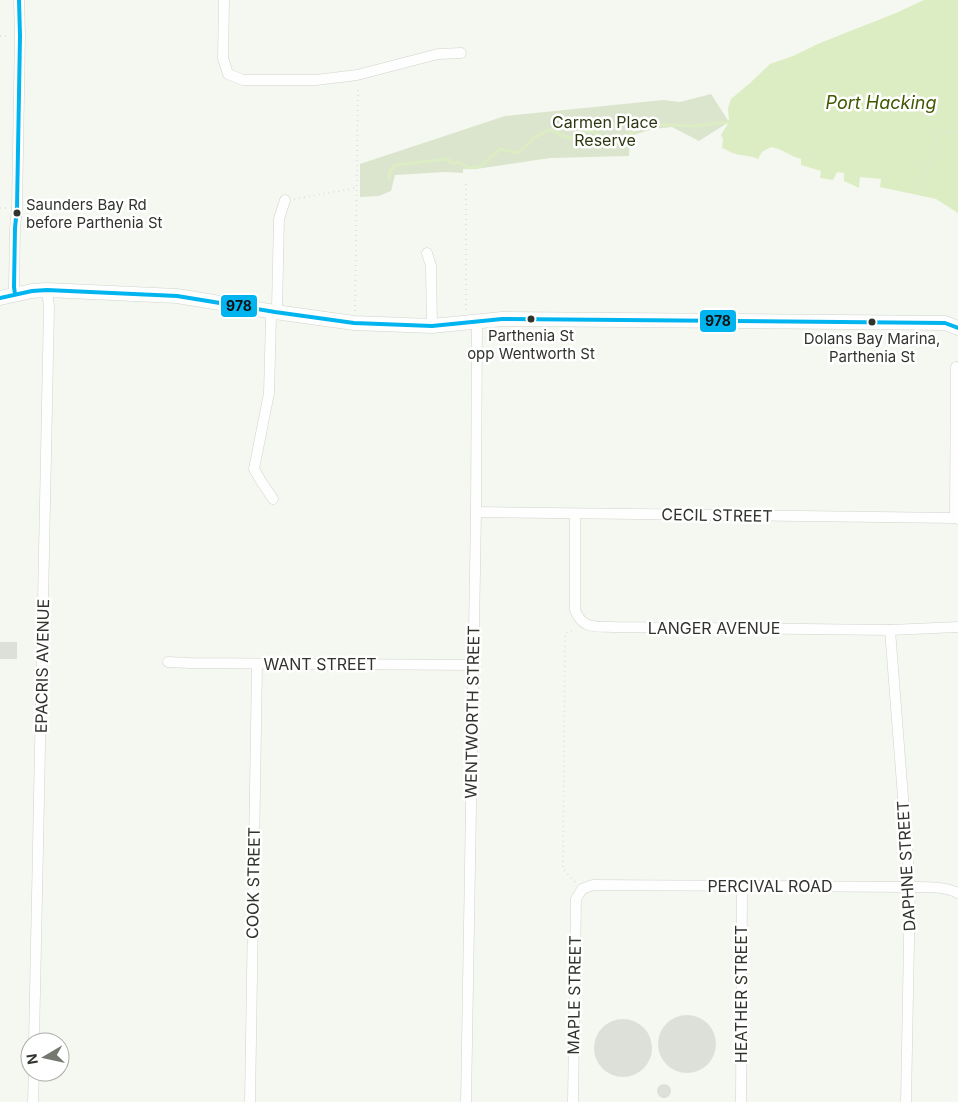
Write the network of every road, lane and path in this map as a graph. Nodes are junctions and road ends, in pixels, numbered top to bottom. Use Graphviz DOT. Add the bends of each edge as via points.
graph roads {
  1 [pos="19,0"];
  2 [pos="224,0"];
  3 [pos="461,53"];
  4 [pos="357,75"];
  5 [pos="958,132"];
  6 [pos="454,159"];
  7 [pos="449,164"];
  8 [pos="466,182"];
  9 [pos="356,188"];
  10 [pos="920,195"];
  11 [pos="284,200"];
  12 [pos="427,253"];
  13 [pos="47,290"];
  14 [pos="15,294"];
  15 [pos="0,298"];
  16 [pos="274,312"];
  17 [pos="471,322"];
  18 [pos="354,323"];
  19 [pos="432,326"];
  20 [pos="958,328"];
  21 [pos="956,367"];
  22 [pos="273,499"];
  23 [pos="476,512"];
  24 [pos="575,514"];
  25 [pos="956,519"];
  26 [pos="589,626"];
  27 [pos="958,627"];
  28 [pos="890,630"];
  29 [pos="168,662"];
  30 [pos="257,664"];
  31 [pos="472,665"];
  32 [pos="742,886"];
  33 [pos="910,887"];
  34 [pos="582,889"];
  35 [pos="958,893"];
  36 [pos="34,1032"];
  37 [pos="34,1082"];
  38 [pos="33,1102"];
  39 [pos="250,1102"];
  40 [pos="466,1102"];
  41 [pos="573,1102"];
  42 [pos="741,1102"];
  43 [pos="906,1102"];
  1 -- 14 [label="street"];
  2 -- 4 [label="street" via="223,58 228,74 243,80 316,80"];
  3 -- 4 [label="street" via="438,54"];
  4 -- 9 [label="path"];
  5 -- 10 [label="path" via="938,130"];
  6 -- 7 [label="path"];
  8 -- 17 [label="path"];
  9 -- 11 [label="path"];
  9 -- 18 [label="path"];
  11 -- 16 [label="street" via="279,219 277,307"];
  12 -- 19 [label="street" via="431,266"];
  13 -- 14 [label="street"];
  13 -- 16 [label="street" via="177,296"];
  13 -- 36 [label="street, EPACRIS AVENUE"];
  14 -- 15 [label="street"];
  16 -- 18 [label="street"];
  16 -- 22 [label="street" via="271,317 269,393 254,469"];
  17 -- 19 [label="street"];
  17 -- 20 [label="street" via="512,319 945,323"];
  17 -- 23 [label="street, WENTWORTH STREET"];
  18 -- 19 [label="street"];
  21 -- 25 [label="street"];
  23 -- 24 [label="street, CECIL STREET"];
  23 -- 31 [label="street, WENTWORTH STREET"];
  24 -- 25 [label="street, CECIL STREET"];
  24 -- 26 [label="street" via="575,610 579,620"];
  26 -- 28 [label="street, LANGER AVENUE"];
  26 -- 34 [label="path" via="565,633 563,869"];
  27 -- 28 [label="street, LANGER AVENUE"];
  28 -- 33 [label="street, DAPHNE STREET"];
  29 -- 30 [label="street, WANT STREET"];
  30 -- 31 [label="street, WANT STREET"];
  30 -- 39 [label="street, COOK STREET"];
  31 -- 40 [label="street, WENTWORTH STREET"];
  32 -- 33 [label="street, PERCIVAL ROAD"];
  32 -- 34 [label="street, PERCIVAL ROAD" via="593,885"];
  32 -- 42 [label="street, HEATHER STREET"];
  33 -- 35 [label="street, PERCIVAL ROAD"];
  33 -- 43 [label="street, DAPHNE STREET"];
  34 -- 41 [label="street, MAPLE STREET" via="576,898"];
  37 -- 38 [label="street"];
}
